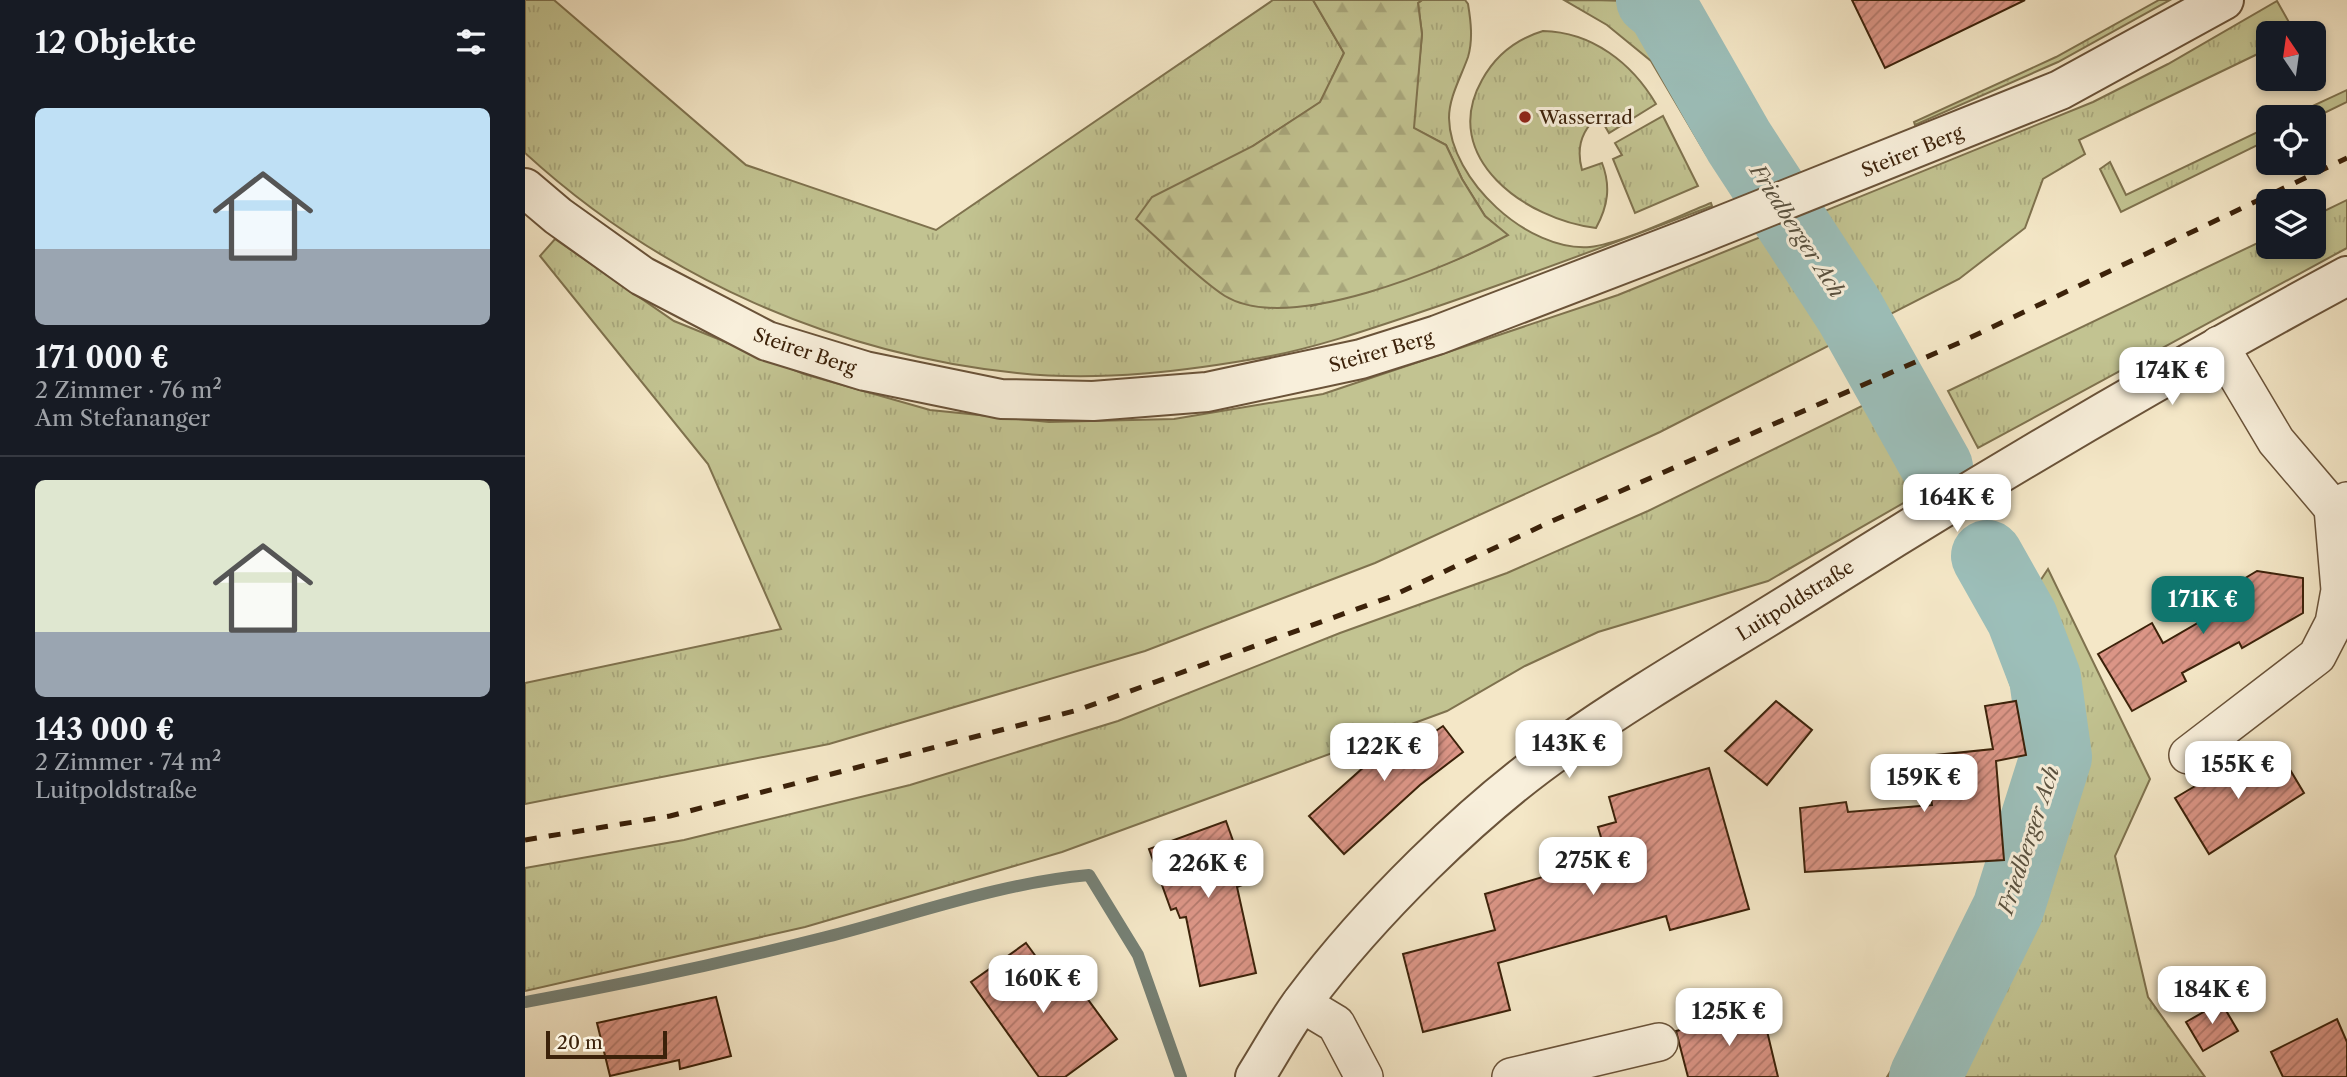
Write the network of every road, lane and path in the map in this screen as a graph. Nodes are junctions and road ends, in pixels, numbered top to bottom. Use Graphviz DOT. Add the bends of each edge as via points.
graph roads {
  1 [pos="2224,0"];
  2 [pos="525,188"];
  3 [pos="2347,276"];
  4 [pos="2219,345"];
  5 [pos="2340,504"];
  6 [pos="2188,755"];
  7 [pos="1301,1003"];
  8 [pos="1659,1042"];
  9 [pos="1255,1077"];
  10 [pos="1364,1077"];
  11 [pos="1511,1077"];
  1 -- 2 [label="street, Steirer Berg" via="2060,90 1690,238 1437,335 1334,365 1207,392 1093,401 1001,399 865,371 767,341 642,276"];
  3 -- 4 [label="street, Luitpoldstraße"];
  4 -- 5 [label="street" via="2276,441"];
  4 -- 7 [label="street, Luitpoldstraße" via="1968,492 1559,749 1418,872"];
  5 -- 6 [label="street" via="2340,590 2335,623 2317,656"];
  7 -- 9 [label="street, Luitpoldstraße"];
  7 -- 10 [label="street" via="1336,1024"];
  8 -- 11 [label="street"];
}
